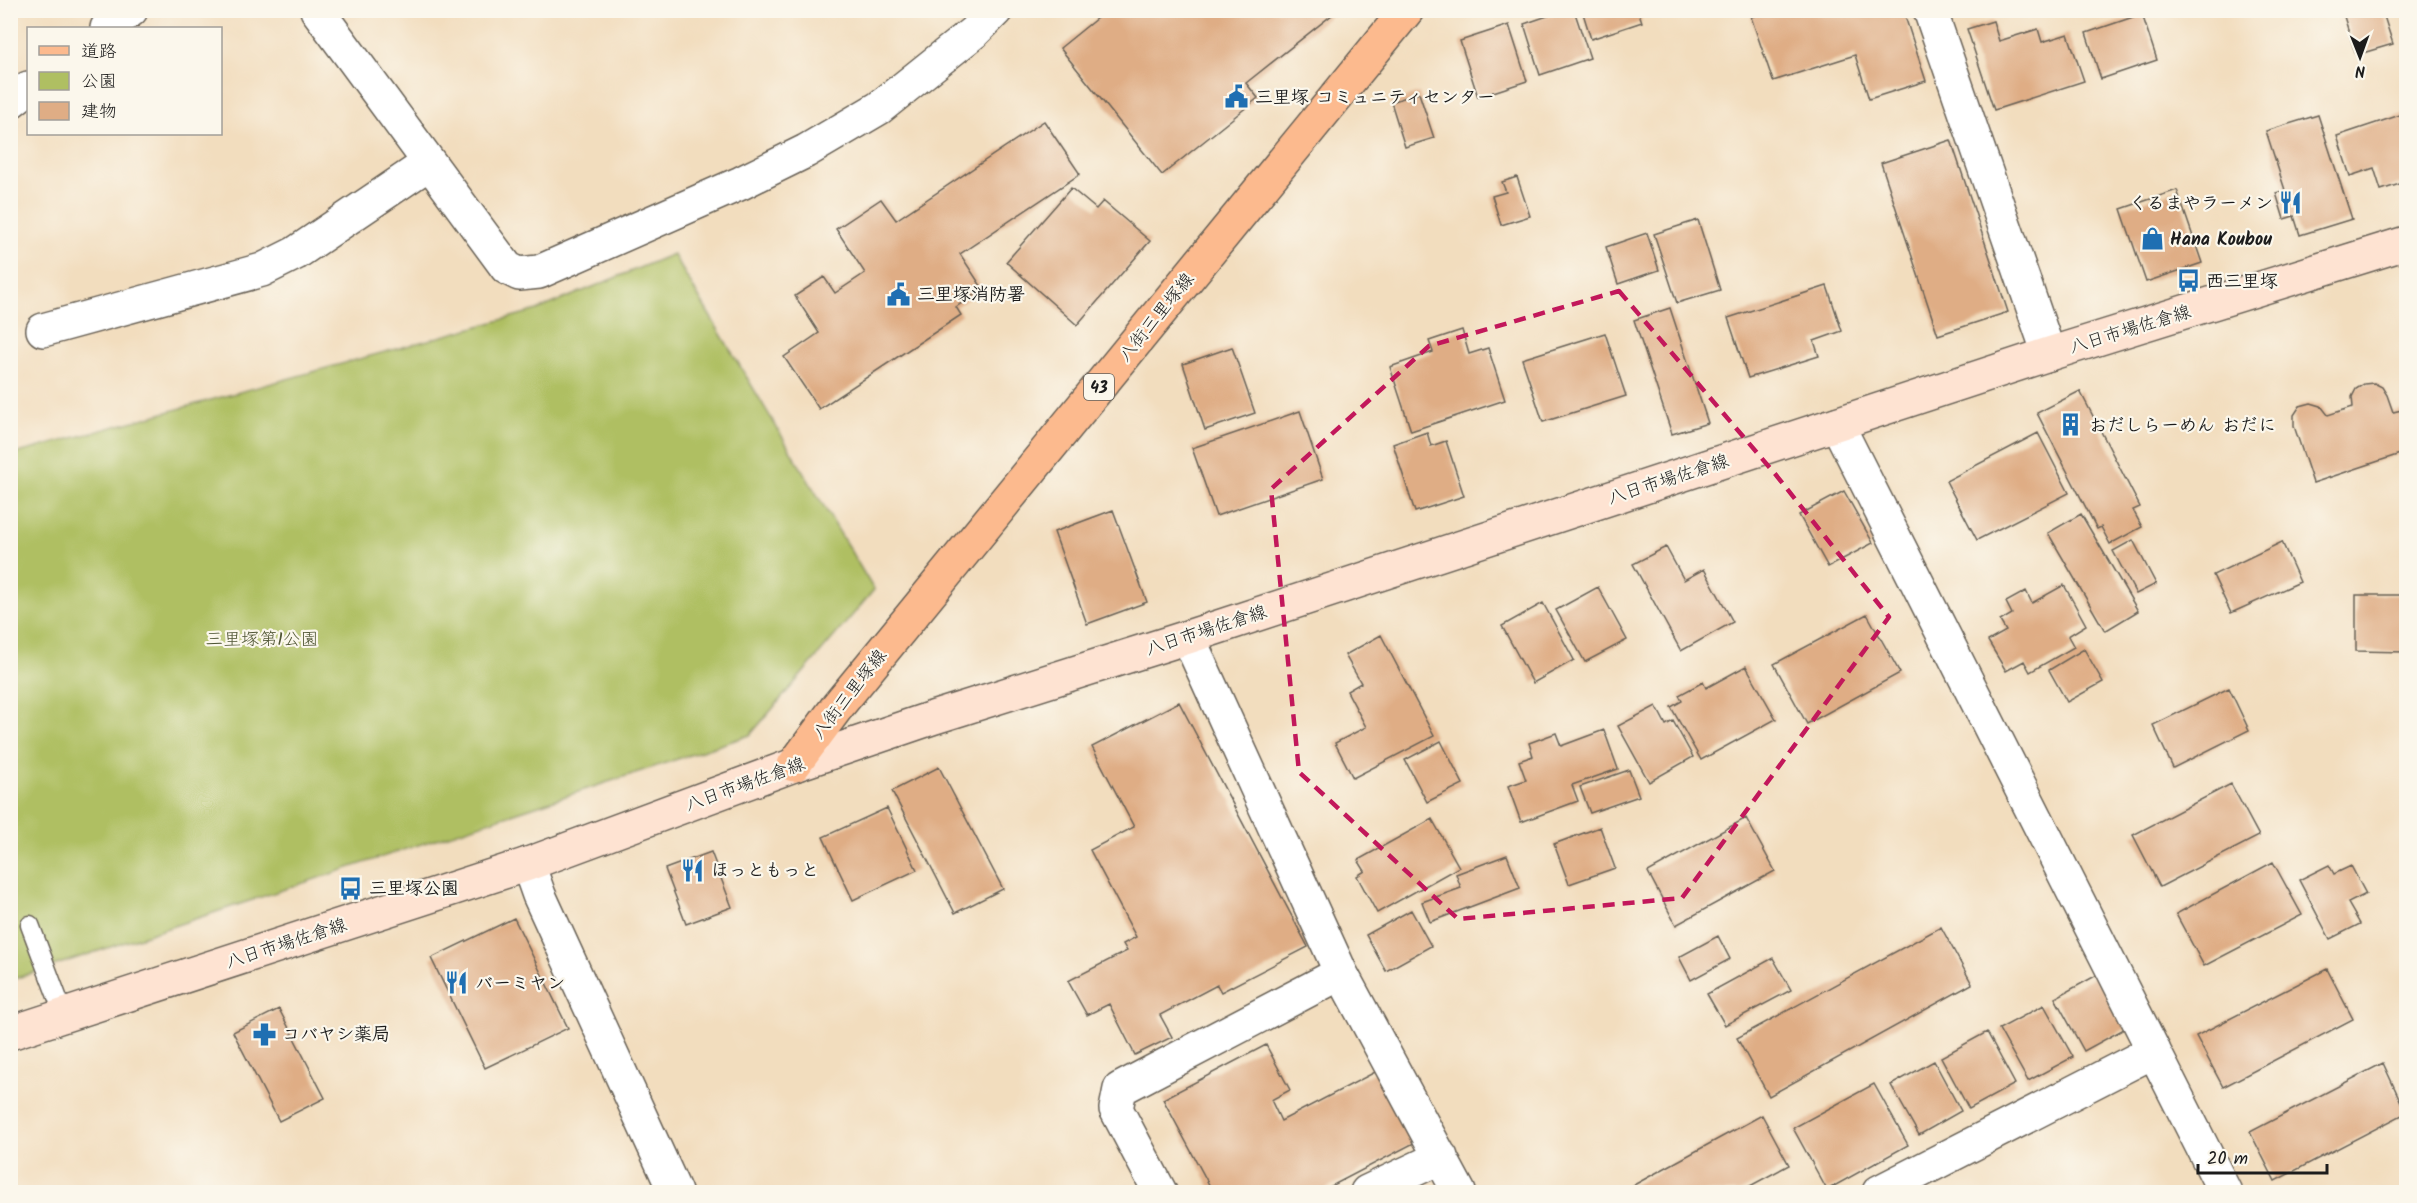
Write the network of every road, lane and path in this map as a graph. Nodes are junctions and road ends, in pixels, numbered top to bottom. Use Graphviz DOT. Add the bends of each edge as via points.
graph roads {
  1 [pos="131,10"];
  2 [pos="317,10"];
  3 [pos="996,10"];
  4 [pos="1407,10"];
  5 [pos="1930,10"];
  6 [pos="108,27"];
  7 [pos="27,89"];
  8 [pos="10,102"];
  9 [pos="429,163"];
  10 [pos="2406,243"];
  11 [pos="43,330"];
  12 [pos="2049,354"];
  13 [pos="1837,424"];
  14 [pos="1188,637"];
  15 [pos="794,765"];
  16 [pos="528,864"];
  17 [pos="30,925"];
  18 [pos="1341,973"];
  19 [pos="64,1015"];
  20 [pos="10,1033"];
  21 [pos="2154,1051"];
  22 [pos="1441,1157"];
  23 [pos="675,1192"];
  24 [pos="1160,1192"];
  25 [pos="1367,1192"];
  26 [pos="1459,1192"];
  27 [pos="1879,1192"];
  28 [pos="2225,1192"];
  1 -- 6 [label="street"];
  2 -- 9 [label="street"];
  3 -- 9 [label="street" via="879,108 806,151 539,272 519,274 507,268"];
  4 -- 15 [label="main road, 八街三里塚線 / 43"];
  5 -- 12 [label="street"];
  7 -- 8 [label="street"];
  9 -- 11 [label="street" via="296,253 262,270"];
  10 -- 12 [label="main road, 八日市場佐倉線"];
  12 -- 13 [label="main road, 八日市場佐倉線"];
  13 -- 14 [label="main road, 八日市場佐倉線"];
  13 -- 21 [label="street"];
  14 -- 15 [label="main road, 八日市場佐倉線"];
  14 -- 18 [label="street"];
  15 -- 16 [label="main road, 八日市場佐倉線"];
  16 -- 19 [label="main road, 八日市場佐倉線"];
  16 -- 23 [label="street"];
  17 -- 19 [label="lane"];
  18 -- 22 [label="street"];
  18 -- 24 [label="street" via="1120,1089 1116,1109"];
  19 -- 20 [label="main road, 八日市場佐倉線"];
  21 -- 27 [label="street"];
  21 -- 28 [label="street"];
  22 -- 25 [label="street"];
  22 -- 26 [label="street"];
}
